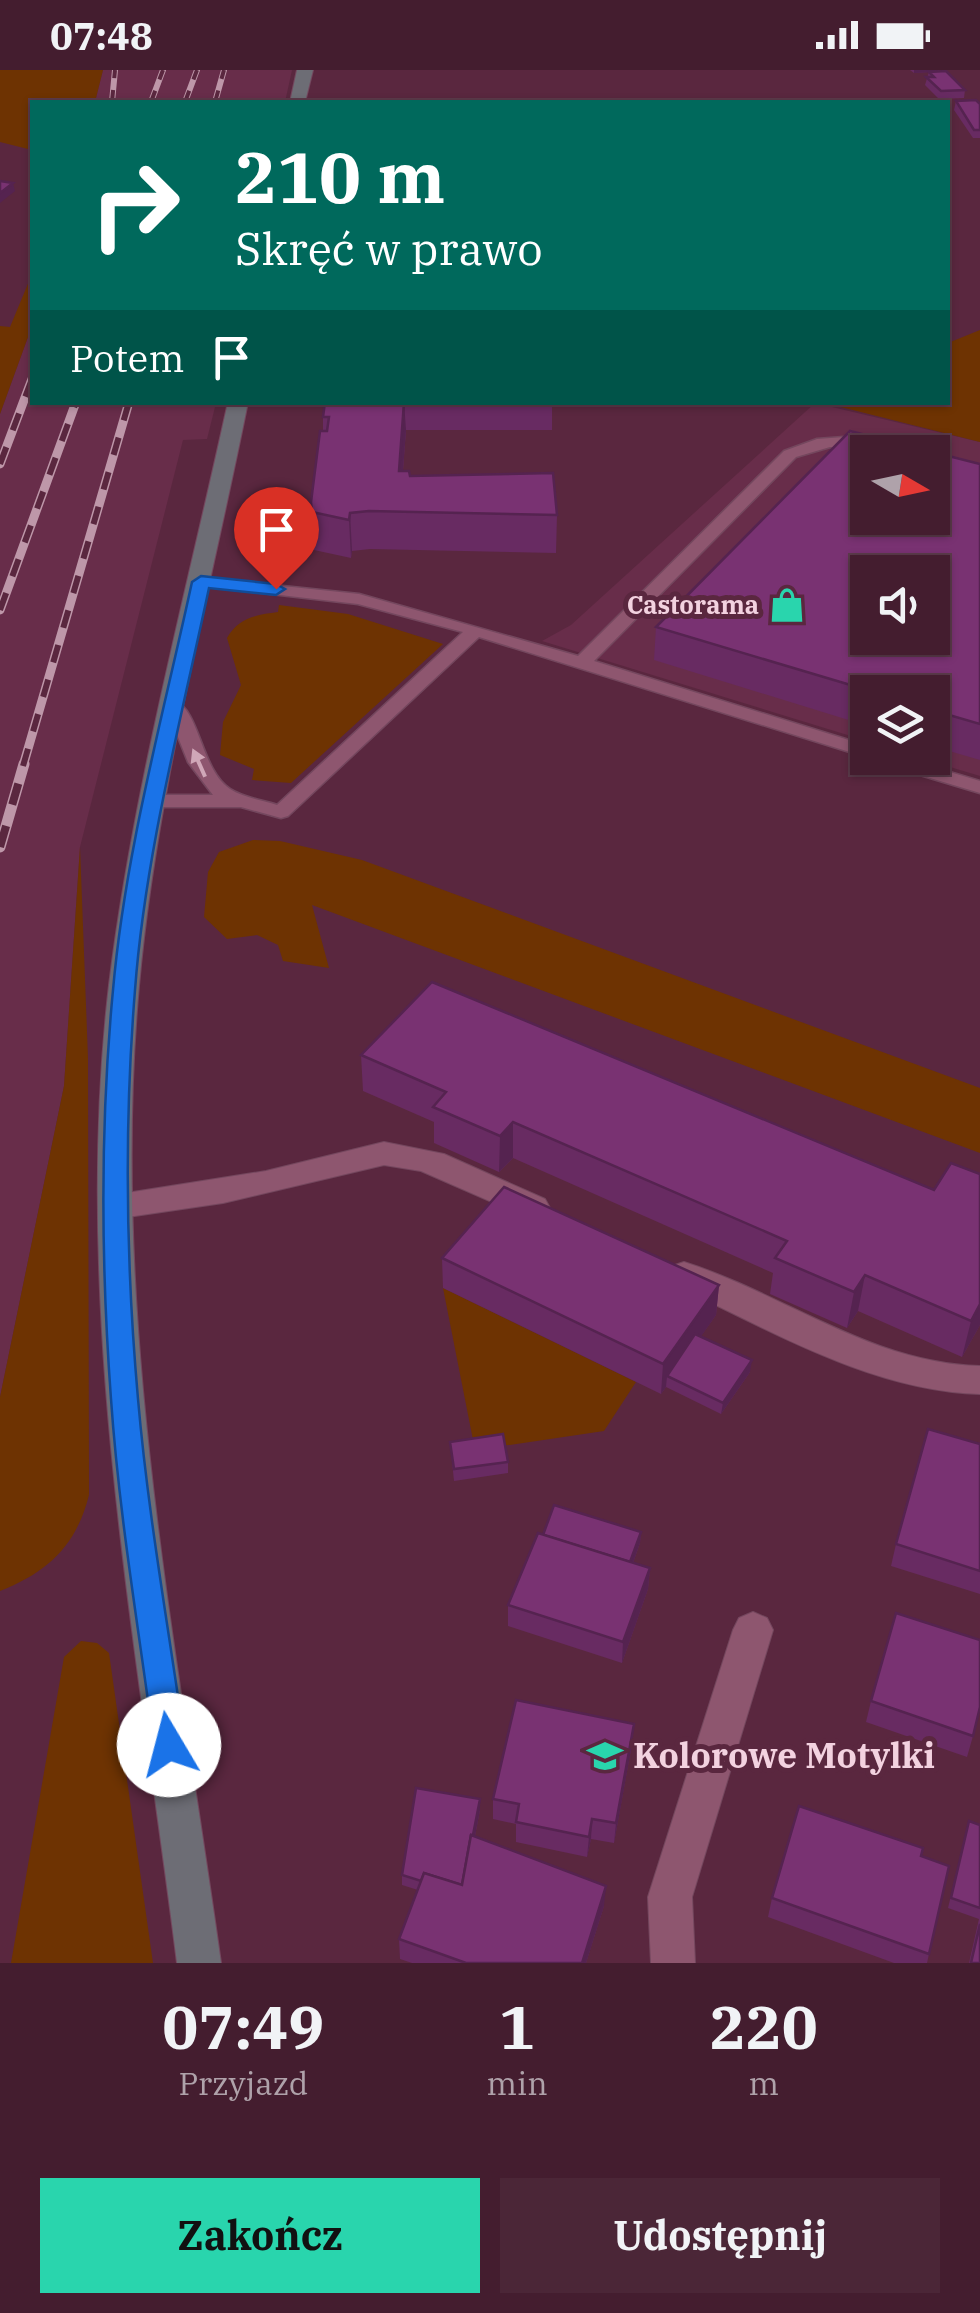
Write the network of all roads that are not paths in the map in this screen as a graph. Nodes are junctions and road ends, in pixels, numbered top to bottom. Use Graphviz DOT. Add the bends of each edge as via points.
graph roads {
  1 [pos="305,70"];
  2 [pos="298,100"];
  3 [pos="237,405"];
  4 [pos="850,444"];
  5 [pos="201,582"];
  6 [pos="476,630"];
  7 [pos="581,663"];
  8 [pos="175,707"];
  9 [pos="850,746"];
  10 [pos="938,775"];
  11 [pos="980,788"];
  12 [pos="154,801"];
  13 [pos="242,801"];
  14 [pos="114,1207"];
  15 [pos="564,1222"];
  16 [pos="652,1260"];
  17 [pos="980,1380"];
  18 [pos="753,1630"];
  19 [pos="199,1963"];
  20 [pos="673,1963"];
  1 -- 2 [label="street"];
  3 -- 5 [label="street"];
  4 -- 7 [label="lane" via="806,446 790,454"];
  5 -- 6 [label="lane" via="359,599"];
  5 -- 8 [label="street"];
  6 -- 7 [label="lane"];
  6 -- 13 [label="lane" via="281,812"];
  7 -- 9 [label="lane"];
  8 -- 12 [label="street"];
  13 -- 8 [label="lane, one-way" via="229,798 200,771"];
  10 -- 11 [label="lane"];
  12 -- 13 [label="lane"];
  12 -- 14 [label="street" via="124,986"];
  14 -- 15 [label="street" via="393,1154 440,1167"];
  14 -- 19 [label="street" via="125,1404"];
  16 -- 17 [label="street" via="908,1372 951,1382"];
  18 -- 20 [label="street" via="670,1897"];
}
